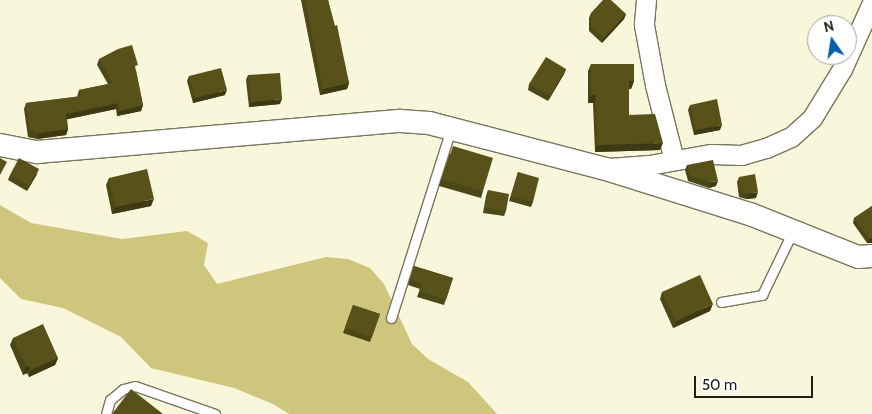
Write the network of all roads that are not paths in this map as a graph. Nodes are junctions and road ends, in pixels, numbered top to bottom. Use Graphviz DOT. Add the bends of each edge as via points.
graph roads {
  1 [pos="646,0"];
  2 [pos="872,2"];
  3 [pos="451,129"];
  4 [pos="0,145"];
  5 [pos="674,160"];
  6 [pos="606,169"];
  7 [pos="793,231"];
  8 [pos="872,256"];
  9 [pos="721,302"];
  10 [pos="391,318"];
  11 [pos="106,414"];
  12 [pos="215,414"];
  1 -- 5 [label="street" via="646,34"];
  2 -- 5 [label="street" via="842,70 812,118 791,137 741,155 710,154"];
  3 -- 4 [label="street" via="401,121 37,152"];
  3 -- 6 [label="street"];
  3 -- 10 [label="lane"];
  5 -- 6 [label="street"];
  6 -- 7 [label="street" via="750,214"];
  7 -- 8 [label="street" via="858,256"];
  7 -- 9 [label="lane" via="762,295"];
  11 -- 12 [label="lane" via="110,400 123,389 135,386"];
}
